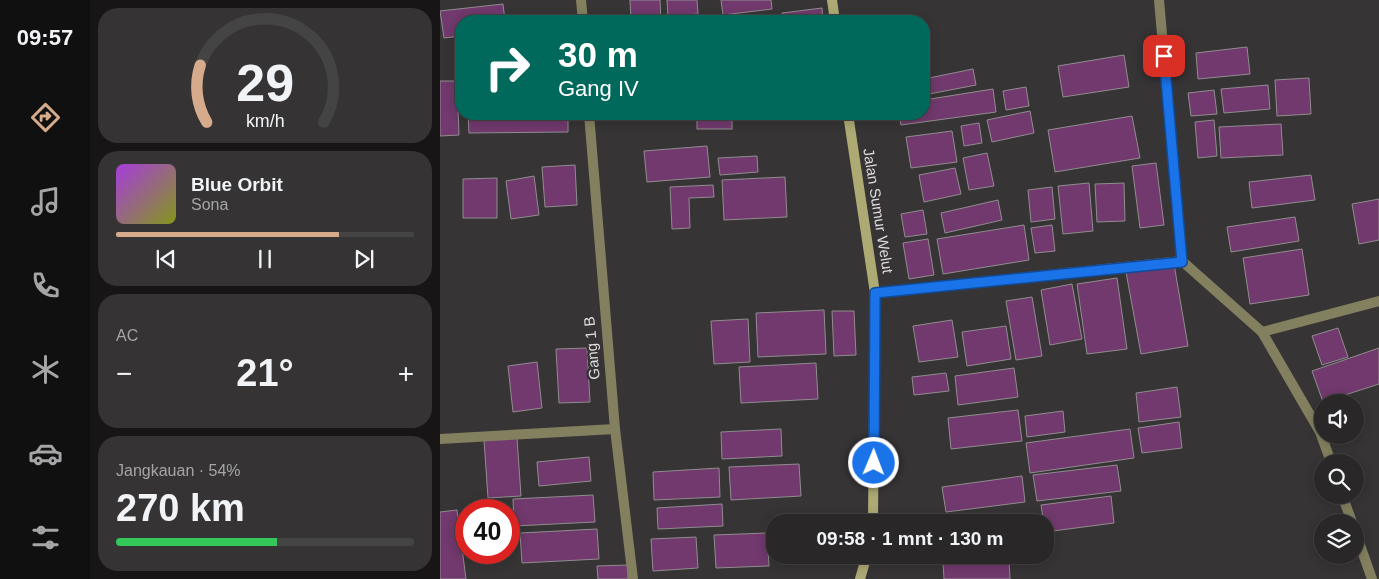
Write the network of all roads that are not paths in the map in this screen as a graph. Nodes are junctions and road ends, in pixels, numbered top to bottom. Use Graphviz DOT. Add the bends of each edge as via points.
graph roads {
  1 [pos="581,0"];
  2 [pos="832,0"];
  3 [pos="1159,0"];
  4 [pos="582,15"];
  5 [pos="834,15"];
  6 [pos="589,120"];
  7 [pos="849,120"];
  8 [pos="1182,262"];
  9 [pos="875,293"];
  10 [pos="1379,301"];
  11 [pos="1262,332"];
  12 [pos="614,429"];
  13 [pos="440,439"];
  14 [pos="1328,454"];
  15 [pos="873,514"];
  16 [pos="1364,557"];
  17 [pos="864,564"];
  18 [pos="633,579"];
  19 [pos="860,579"];
  20 [pos="1372,579"];
  1 -- 4 [label="street"];
  2 -- 5 [label="street"];
  3 -- 8 [label="street"];
  6 -- 12 [label="street, Gang 1 B"];
  7 -- 9 [label="street, Jalan Sumur Welut"];
  8 -- 9 [label="street"];
  8 -- 11 [label="street"];
  9 -- 15 [label="street, Jalan Sumur Welut"];
  10 -- 11 [label="street"];
  11 -- 14 [label="street" via="1320,432"];
  12 -- 13 [label="street"];
  12 -- 18 [label="street, Gang 1 B"];
  16 -- 20 [label="street"];
  17 -- 19 [label="street"];
}
